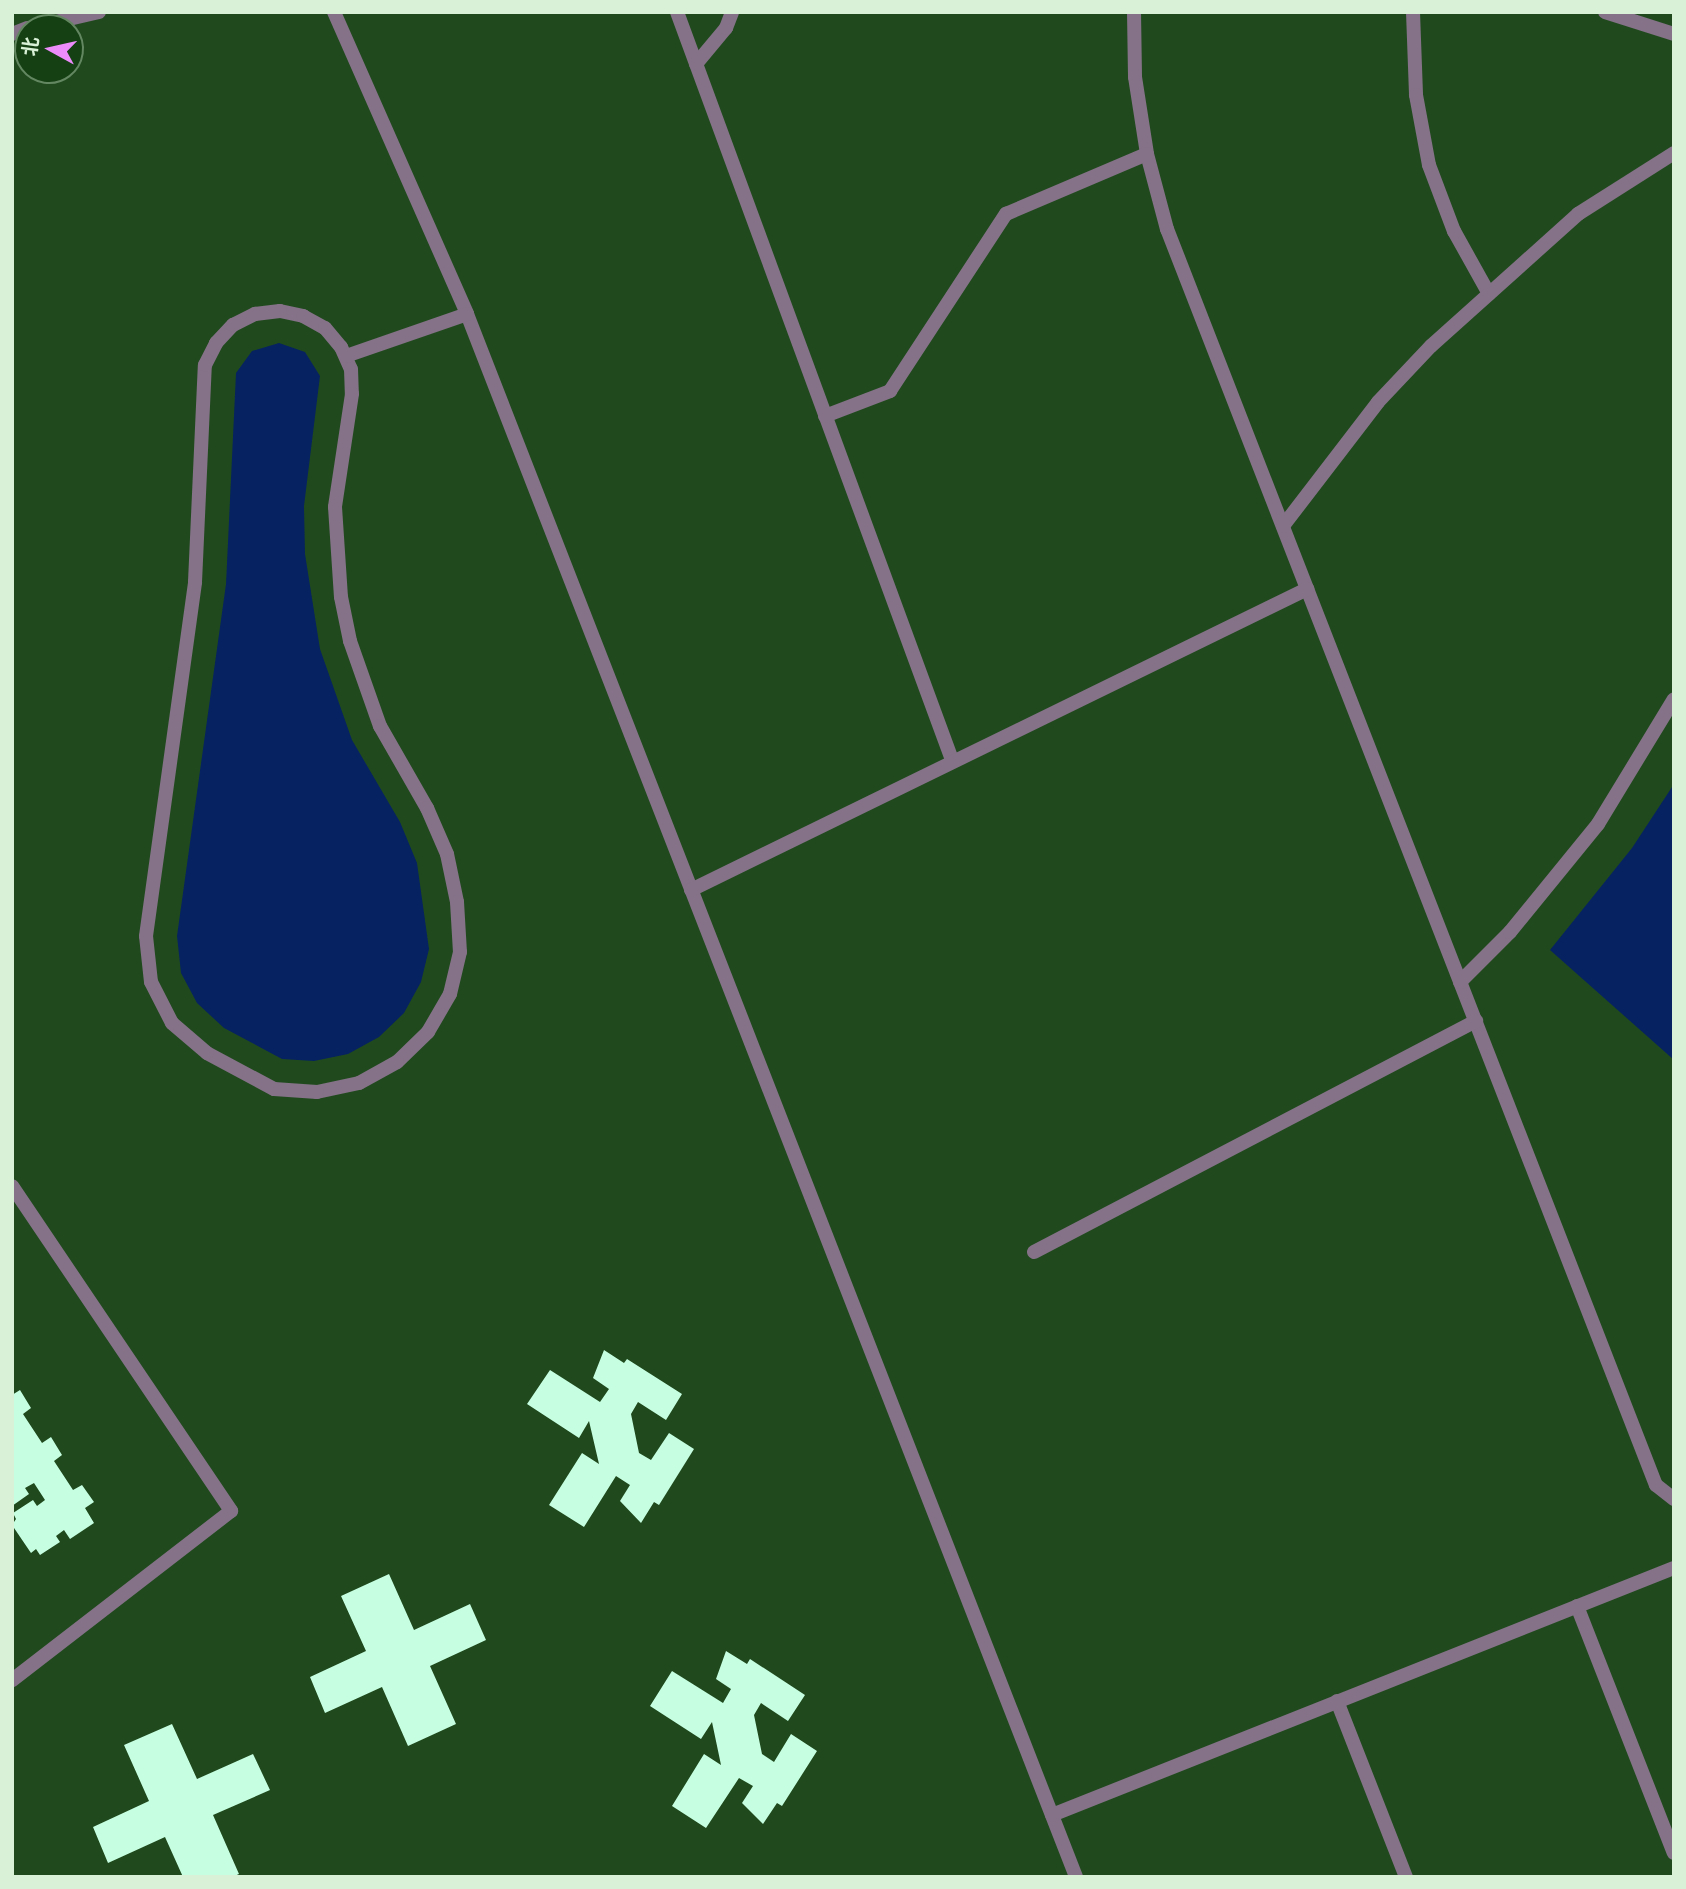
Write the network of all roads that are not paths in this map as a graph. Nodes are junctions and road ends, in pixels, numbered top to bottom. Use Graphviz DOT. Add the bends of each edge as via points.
graph roads {
  1 [pos="334,12"];
  2 [pos="677,12"];
  3 [pos="732,12"];
  4 [pos="1135,12"];
  5 [pos="1413,12"];
  6 [pos="1605,12"];
  7 [pos="1674,34"];
  8 [pos="696,64"];
  9 [pos="1674,153"];
  10 [pos="1147,154"];
  11 [pos="1489,294"];
  12 [pos="467,314"];
  13 [pos="346,356"];
  14 [pos="825,416"];
  15 [pos="1283,526"];
  16 [pos="1307,589"];
  17 [pos="1674,699"];
  18 [pos="952,760"];
  19 [pos="691,890"];
  20 [pos="1460,982"];
  21 [pos="1476,1021"];
  22 [pos="12,1186"];
  23 [pos="1034,1252"];
  24 [pos="1674,1499"];
  25 [pos="1674,1568"];
  26 [pos="1577,1606"];
  27 [pos="12,1680"];
  28 [pos="1337,1701"];
  29 [pos="1052,1815"];
  30 [pos="1674,1853"];
  31 [pos="1076,1877"];
  32 [pos="1406,1877"];
  1 -- 12 [label="lane"];
  2 -- 8 [label="lane"];
  3 -- 8 [label="lane" via="726,28"];
  4 -- 10 [label="lane" via="1135,77"];
  5 -- 11 [label="lane" via="1416,95 1429,165 1454,231"];
  6 -- 7 [label="lane"];
  8 -- 14 [label="lane"];
  9 -- 11 [label="lane" via="1578,214"];
  10 -- 14 [label="lane" via="1006,214 890,391"];
  10 -- 15 [label="lane" via="1167,229"];
  11 -- 15 [label="lane" via="1378,402"];
  12 -- 13 [label="lane"];
  12 -- 19 [label="lane"];
  13 -- 13 [label="lane" via="352,394 335,507 341,597 350,641 376,716 447,854 457,902 460,952 450,994 428,1032 397,1062 359,1083 317,1092 274,1089 207,1053 172,1023 151,982 146,936 195,582 205,365 216,343 233,326 255,314 280,311 325,328"];
  14 -- 18 [label="lane"];
  15 -- 16 [label="lane"];
  16 -- 18 [label="lane"];
  16 -- 20 [label="lane"];
  17 -- 20 [label="lane" via="1598,824 1510,932"];
  18 -- 19 [label="lane"];
  19 -- 29 [label="lane"];
  20 -- 21 [label="lane"];
  21 -- 23 [label="lane"];
  21 -- 24 [label="lane" via="1656,1485"];
  22 -- 27 [label="lane" via="231,1511"];
  25 -- 26 [label="lane"];
  26 -- 28 [label="lane"];
  26 -- 30 [label="lane"];
  28 -- 29 [label="lane"];
  28 -- 32 [label="lane"];
  29 -- 31 [label="lane"];
}
